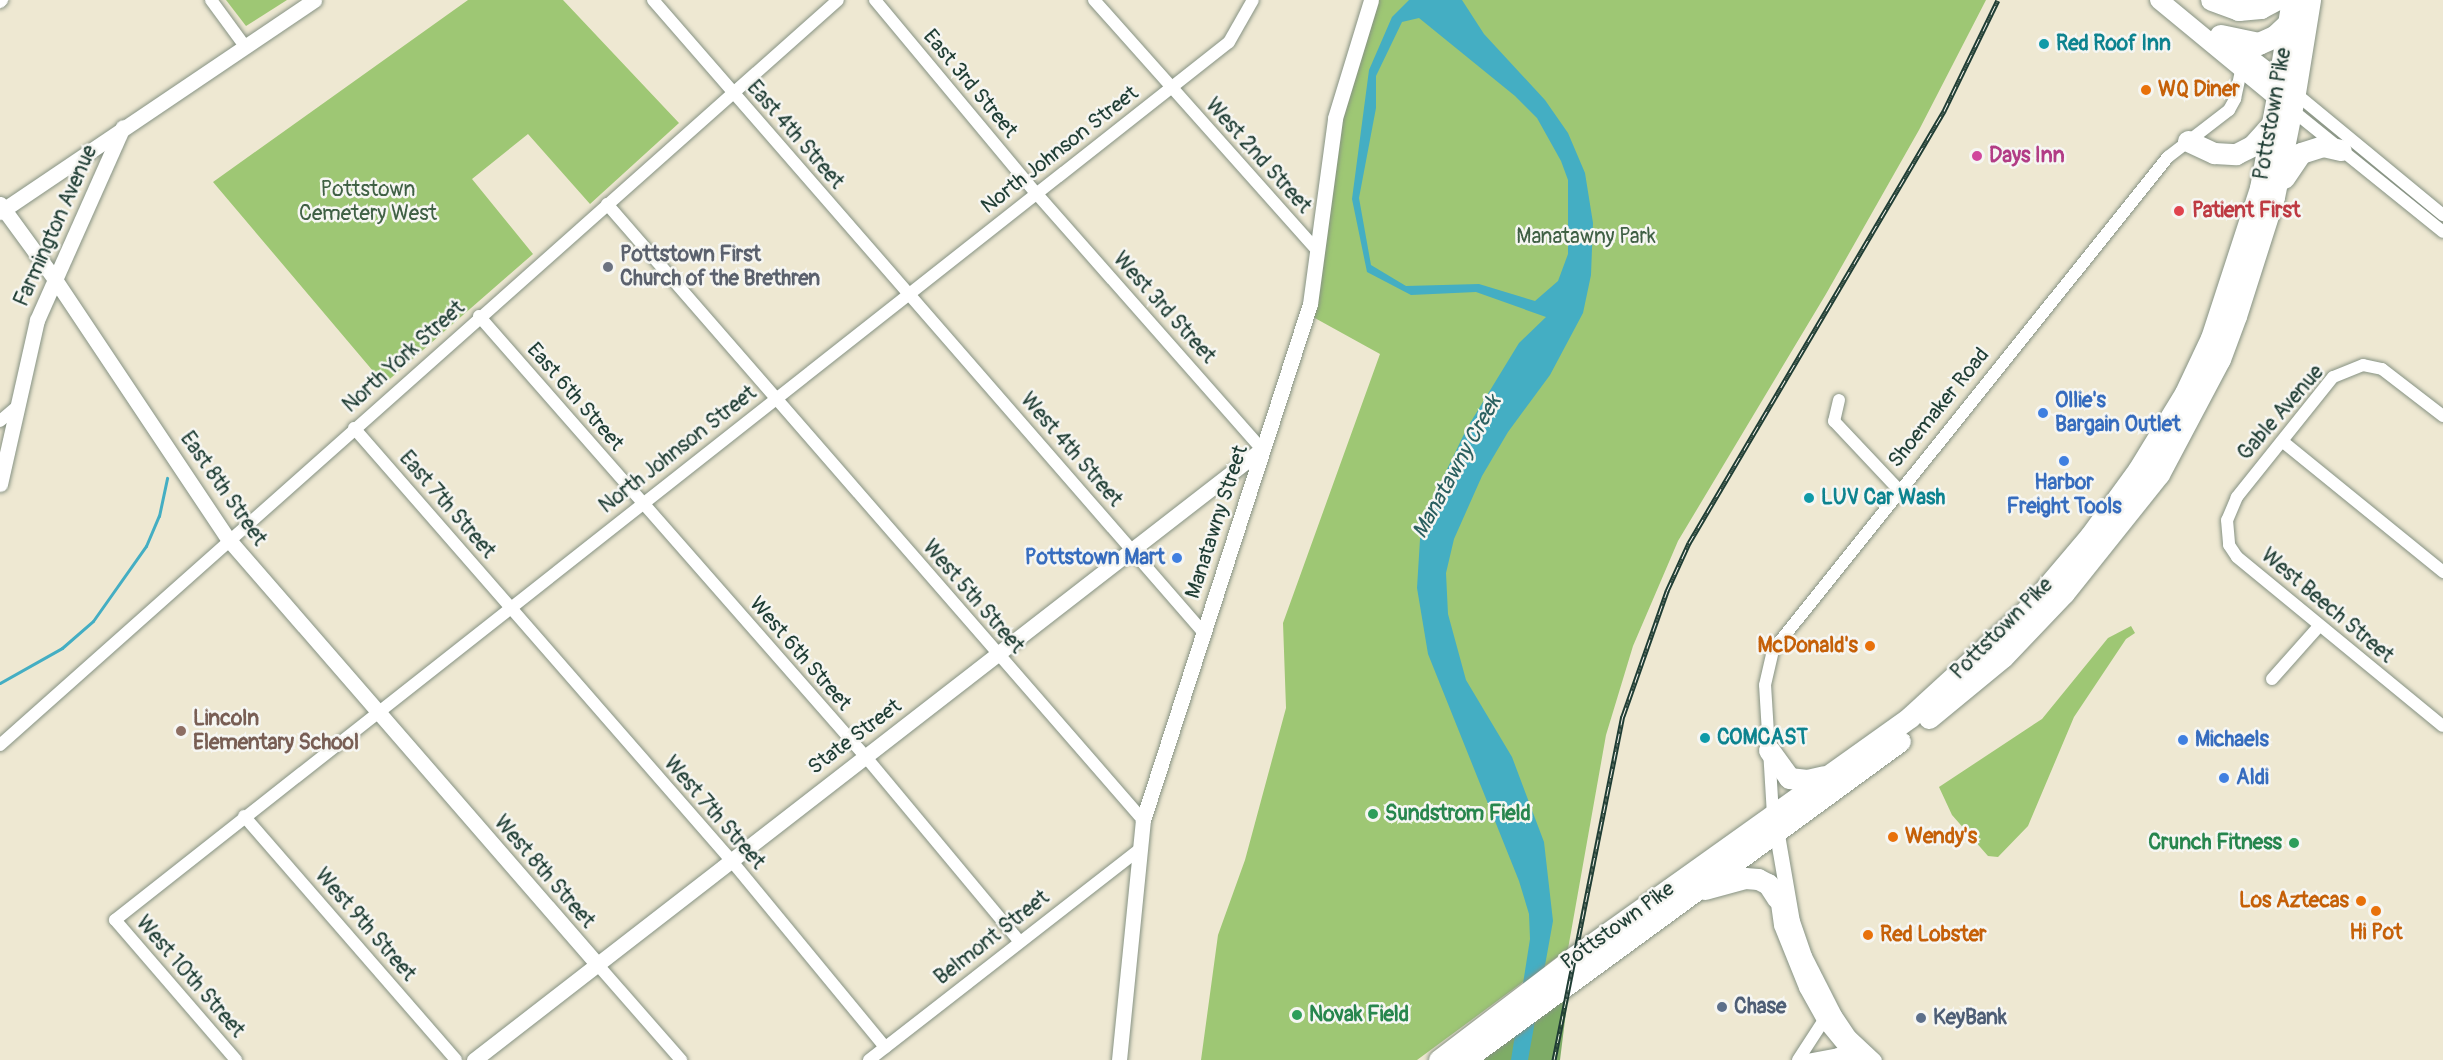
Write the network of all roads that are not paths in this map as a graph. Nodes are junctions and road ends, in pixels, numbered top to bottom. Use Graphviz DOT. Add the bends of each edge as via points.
graph roads {
  1 [pos="211,0"];
  2 [pos="314,0"];
  3 [pos="653,0"];
  4 [pos="838,0"];
  5 [pos="875,0"];
  6 [pos="1094,0"];
  7 [pos="1253,0"];
  8 [pos="1370,0"];
  9 [pos="2159,0"];
  10 [pos="2173,0"];
  11 [pos="2212,0"];
  12 [pos="2276,0"];
  13 [pos="2293,0"];
  14 [pos="2310,0"];
  15 [pos="2289,24"];
  16 [pos="2221,36"];
  17 [pos="244,45"];
  18 [pos="2241,70"];
  19 [pos="1170,88"];
  20 [pos="732,93"];
  21 [pos="2286,95"];
  22 [pos="2272,123"];
  23 [pos="123,127"];
  24 [pos="2188,141"];
  25 [pos="2341,150"];
  26 [pos="1036,193"];
  27 [pos="2274,197"];
  28 [pos="607,204"];
  29 [pos="1,208"];
  30 [pos="2443,215"];
  31 [pos="2443,232"];
  32 [pos="1318,251"];
  33 [pos="54,278"];
  34 [pos="909,295"];
  35 [pos="479,316"];
  36 [pos="774,399"];
  37 [pos="1839,400"];
  38 [pos="18,406"];
  39 [pos="2443,416"];
  40 [pos="0,421"];
  41 [pos="354,428"];
  42 [pos="2282,441"];
  43 [pos="1262,449"];
  44 [pos="0,484"];
  45 [pos="1900,491"];
  46 [pos="2237,497"];
  47 [pos="642,504"];
  48 [pos="229,540"];
  49 [pos="1132,549"];
  50 [pos="2443,572"];
  51 [pos="510,607"];
  52 [pos="2319,626"];
  53 [pos="1203,632"];
  54 [pos="998,656"];
  55 [pos="2272,679"];
  56 [pos="376,711"];
  57 [pos="2443,726"];
  58 [pos="0,745"];
  59 [pos="1769,750"];
  60 [pos="864,756"];
  61 [pos="1830,774"];
  62 [pos="244,816"];
  63 [pos="1143,820"];
  64 [pos="1773,828"];
  65 [pos="1140,849"];
  66 [pos="730,859"];
  67 [pos="1690,894"];
  68 [pos="1777,898"];
  69 [pos="115,920"];
  70 [pos="1019,941"];
  71 [pos="597,964"];
  72 [pos="1829,1017"];
  73 [pos="885,1047"];
  74 [pos="1856,1059"];
  75 [pos="236,1060"];
  76 [pos="456,1060"];
  77 [pos="474,1060"];
  78 [pos="681,1060"];
  79 [pos="869,1060"];
  80 [pos="1119,1060"];
  81 [pos="1439,1060"];
  82 [pos="1464,1060"];
  83 [pos="1798,1060"];
  84 [pos="1808,1060"];
  85 [pos="1874,1060"];
  1 -- 17 [label="street"];
  2 -- 17 [label="street"];
  3 -- 20 [label="street, East 4th Street"];
  4 -- 20 [label="street, North York Street"];
  5 -- 26 [label="street, East 3rd Street"];
  6 -- 19 [label="street, West 2nd Street"];
  7 -- 19 [label="street, North Johnson Street" via="1229,42"];
  8 -- 32 [label="street, Manatawny Street" via="1339,100"];
  9 -- 18 [label="main road"];
  10 -- 16 [label="main road"];
  11 -- 12 [label="highway" via="2239,10 2261,8"];
  13 -- 15 [label="highway, Pottstown Pike"];
  14 -- 21 [label="highway, Pottstown Pike"];
  15 -- 16 [label="highway" via="2275,37 2259,44"];
  15 -- 21 [label="highway, Pottstown Pike"];
  16 -- 21 [label="main road"];
  17 -- 23 [label="street"];
  18 -- 21 [label="main road"];
  18 -- 24 [label="street, Shoemaker Road" via="2229,110"];
  19 -- 26 [label="street, North Johnson Street"];
  19 -- 32 [label="street, West 2nd Street"];
  20 -- 28 [label="street, North York Street"];
  20 -- 34 [label="street, East 4th Street"];
  21 -- 22 [label="highway, Pottstown Pike"];
  21 -- 25 [label="street"];
  21 -- 27 [label="highway, Pottstown Pike"];
  21 -- 30 [label="street"];
  22 -- 24 [label="highway" via="2257,142 2236,154 2214,153"];
  22 -- 61 [label="highway, Pottstown Pike" via="2256,200 2211,338 2185,393 2138,470 2090,536 2028,609 1910,717"];
  23 -- 29 [label="street"];
  23 -- 33 [label="street, Farmington Avenue"];
  24 -- 45 [label="street, Shoemaker Road" via="2168,158"];
  25 -- 27 [label="highway" via="2323,146 2301,153"];
  25 -- 31 [label="street"];
  26 -- 34 [label="street, North Johnson Street"];
  26 -- 43 [label="street, West 3rd Street"];
  27 -- 64 [label="highway, Pottstown Pike" via="2220,359 2159,474 2126,516 2064,593 2003,657 1865,768"];
  28 -- 35 [label="street, North York Street"];
  28 -- 36 [label="street, West 5th Street"];
  29 -- 33 [label="street, East 8th Street"];
  32 -- 43 [label="street, Manatawny Street" via="1310,304"];
  33 -- 38 [label="street, Farmington Avenue" via="38,320"];
  33 -- 48 [label="street, East 8th Street"];
  34 -- 36 [label="street, North Johnson Street"];
  34 -- 49 [label="street, West 4th Street"];
  35 -- 41 [label="street, North York Street"];
  35 -- 47 [label="street, East 6th Street"];
  36 -- 47 [label="street, North Johnson Street"];
  36 -- 54 [label="street, West 5th Street"];
  37 -- 45 [label="street" via="1834,421"];
  38 -- 40 [label="street"];
  38 -- 44 [label="street, Farmington Avenue"];
  39 -- 42 [label="street, Gable Avenue" via="2382,369 2362,365 2333,377"];
  41 -- 48 [label="street, North York Street"];
  41 -- 51 [label="street, East 7th Street"];
  42 -- 46 [label="street, Gable Avenue"];
  42 -- 50 [label="street"];
  43 -- 49 [label="street, State Street"];
  43 -- 53 [label="street, Manatawny Street"];
  45 -- 59 [label="street, Shoemaker Road" via="1773,650 1765,685"];
  46 -- 52 [label="street, West Beech Street" via="2227,520 2229,545 2237,557"];
  47 -- 51 [label="street, North Johnson Street"];
  47 -- 60 [label="street, West 6th Street"];
  48 -- 56 [label="street, East 8th Street"];
  48 -- 58 [label="street, North York Street"];
  49 -- 53 [label="street, West 4th Street"];
  49 -- 54 [label="street, State Street"];
  51 -- 56 [label="street, North Johnson Street"];
  51 -- 66 [label="street, West 7th Street"];
  52 -- 55 [label="street"];
  52 -- 57 [label="street, West Beech Street"];
  53 -- 63 [label="street, Manatawny Street"];
  54 -- 60 [label="street, State Street"];
  54 -- 63 [label="street, West 5th Street"];
  56 -- 62 [label="street, North Johnson Street"];
  56 -- 71 [label="street, West 8th Street"];
  59 -- 61 [label="highway" via="1789,778 1807,780"];
  59 -- 64 [label="street, Shoemaker Road"];
  60 -- 66 [label="street, State Street"];
  60 -- 70 [label="street, West 6th Street"];
  61 -- 64 [label="highway, Pottstown Pike"];
  62 -- 69 [label="street, North Johnson Street"];
  62 -- 76 [label="street, West 9th Street"];
  63 -- 65 [label="street, Manatawny Street"];
  64 -- 67 [label="highway, Pottstown Pike"];
  64 -- 68 [label="street, Shoemaker Road"];
  64 -- 72 [label="street, Shoemaker Road" via="1792,921"];
  64 -- 81 [label="highway, Pottstown Pike" via="1558,969"];
  65 -- 70 [label="street, Belmont Street"];
  65 -- 80 [label="street, Manatawny Street"];
  66 -- 71 [label="street, State Street"];
  66 -- 73 [label="street, West 7th Street"];
  67 -- 68 [label="highway" via="1745,878 1768,884"];
  67 -- 82 [label="highway, Pottstown Pike"];
  68 -- 72 [label="street, Shoemaker Road" via="1792,956"];
  69 -- 75 [label="street, West 10th Street"];
  70 -- 73 [label="street, Belmont Street"];
  71 -- 77 [label="street, State Street"];
  71 -- 78 [label="street, West 8th Street"];
  72 -- 74 [label="street, Shoemaker Road"];
  72 -- 83 [label="street"];
  72 -- 85 [label="street, Shoemaker Road"];
  73 -- 79 [label="street, Belmont Street"];
  74 -- 84 [label="street" via="1838,1054"];
}
